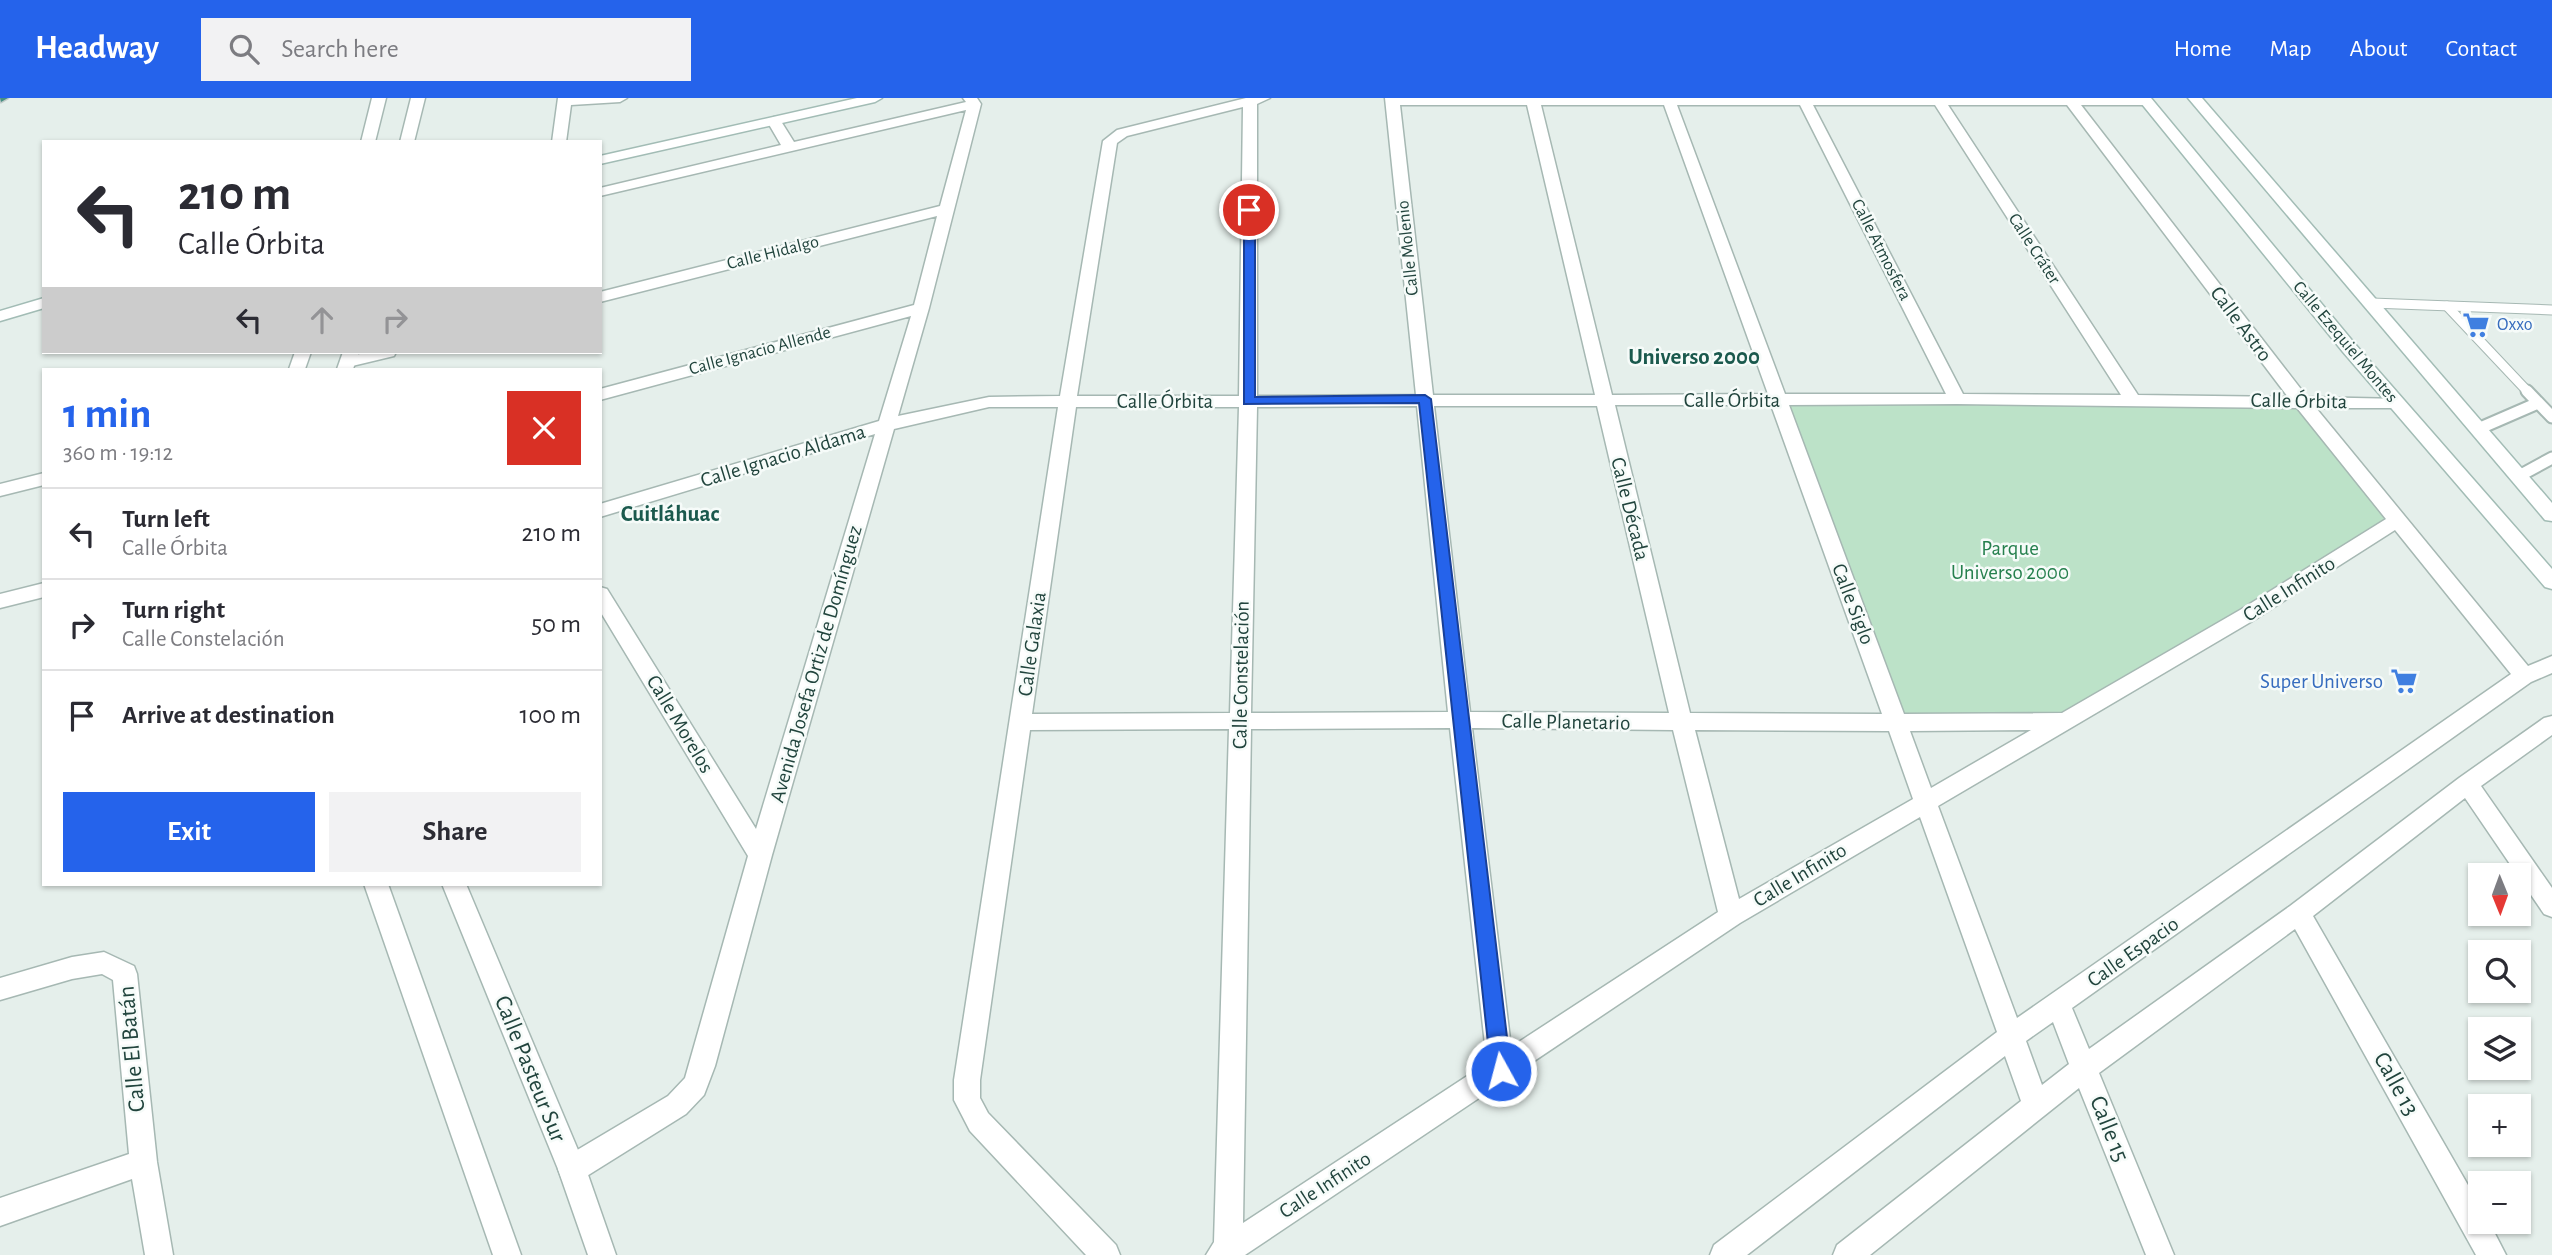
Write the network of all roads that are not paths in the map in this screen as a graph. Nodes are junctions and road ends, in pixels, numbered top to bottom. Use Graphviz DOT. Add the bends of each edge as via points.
graph roads {
  1 [pos="379,98"];
  2 [pos="418,98"];
  3 [pos="620,98"];
  4 [pos="876,98"];
  5 [pos="2195,98"];
  6 [pos="1937,99"];
  7 [pos="2070,99"];
  8 [pos="2145,99"];
  9 [pos="565,100"];
  10 [pos="1257,100"];
  11 [pos="1392,100"];
  12 [pos="843,101"];
  13 [pos="972,101"];
  14 [pos="1533,102"];
  15 [pos="1669,102"];
  16 [pos="1805,102"];
  17 [pos="774,121"];
  18 [pos="368,140"];
  19 [pos="408,140"];
  20 [pos="559,140"];
  21 [pos="789,146"];
  22 [pos="602,160"];
  23 [pos="602,192"];
  24 [pos="946,209"];
  25 [pos="602,297"];
  26 [pos="2372,303"];
  27 [pos="42,304"];
  28 [pos="2447,306"];
  29 [pos="921,308"];
  30 [pos="2552,310"];
  31 [pos="0,316"];
  32 [pos="379,354"];
  33 [pos="348,361"];
  34 [pos="602,394"];
  35 [pos="1425,399"];
  36 [pos="1780,399"];
  37 [pos="1956,399"];
  38 [pos="2132,399"];
  39 [pos="1604,400"];
  40 [pos="2300,400"];
  41 [pos="1068,401"];
  42 [pos="1248,401"];
  43 [pos="2396,403"];
  44 [pos="2538,403"];
  45 [pos="2552,417"];
  46 [pos="886,425"];
  47 [pos="2478,429"];
  48 [pos="2552,458"];
  49 [pos="2519,476"];
  50 [pos="42,480"];
  51 [pos="0,490"];
  52 [pos="602,510"];
  53 [pos="2552,515"];
  54 [pos="2396,521"];
  55 [pos="2552,582"];
  56 [pos="42,590"];
  57 [pos="602,597"];
  58 [pos="0,601"];
  59 [pos="2552,664"];
  60 [pos="2524,676"];
  61 [pos="1460,720"];
  62 [pos="2069,720"];
  63 [pos="1240,721"];
  64 [pos="1021,722"];
  65 [pos="1897,722"];
  66 [pos="1682,723"];
  67 [pos="2552,724"];
  68 [pos="2467,784"];
  69 [pos="1926,800"];
  70 [pos="760,855"];
  71 [pos="377,886"];
  72 [pos="455,886"];
  73 [pos="2552,907"];
  74 [pos="2299,913"];
  75 [pos="1731,916"];
  76 [pos="0,989"];
  77 [pos="2058,1004"];
  78 [pos="2012,1036"];
  79 [pos="2084,1068"];
  80 [pos="1501,1071"];
  81 [pos="2037,1107"];
  82 [pos="143,1162"];
  83 [pos="572,1169"];
  84 [pos="0,1212"];
  85 [pos="1224,1252"];
  86 [pos="159,1255"];
  87 [pos="507,1255"];
  88 [pos="602,1255"];
  89 [pos="1106,1255"];
  90 [pos="1724,1255"];
  91 [pos="1847,1255"];
  92 [pos="2161,1255"];
  93 [pos="2492,1255"];
  1 -- 18 [label="street"];
  2 -- 19 [label="street"];
  3 -- 9 [label="street"];
  4 -- 12 [label="street"];
  5 -- 26 [label="street"];
  6 -- 7 [label="street"];
  6 -- 16 [label="street"];
  6 -- 38 [label="street, Calle Cráter"];
  7 -- 8 [label="street"];
  7 -- 40 [label="street, Calle Astro"];
  8 -- 43 [label="street, Calle Ezequiel Montes"];
  9 -- 20 [label="street"];
  10 -- 41 [label="street, Calle Galaxia" via="1122,134 1110,141"];
  10 -- 42 [label="street, Calle Constelación"];
  11 -- 14 [label="street"];
  11 -- 35 [label="street, Calle Molenio"];
  12 -- 17 [label="street"];
  13 -- 21 [label="street"];
  13 -- 24 [label="street, Avenida Josefa Ortiz de Domínguez"];
  14 -- 15 [label="street"];
  14 -- 39 [label="street, Calle Década"];
  15 -- 16 [label="street"];
  15 -- 36 [label="street, Calle Siglo"];
  16 -- 37 [label="street, Calle Atmosfera"];
  17 -- 21 [label="street"];
  17 -- 22 [label="street"];
  21 -- 23 [label="street"];
  24 -- 25 [label="street, Calle Hidalgo"];
  24 -- 29 [label="street, Avenida Josefa Ortiz de Domínguez"];
  26 -- 28 [label="lane"];
  26 -- 47 [label="street"];
  27 -- 31 [label="street"];
  28 -- 30 [label="lane"];
  28 -- 44 [label="lane"];
  29 -- 34 [label="street, Calle Ignacio Allende"];
  29 -- 46 [label="street, Avenida Josefa Ortiz de Domínguez"];
  32 -- 33 [label="street"];
  35 -- 39 [label="street, Calle Órbita"];
  35 -- 42 [label="street, Calle Órbita"];
  35 -- 61 [label="street, Calle Molenio"];
  36 -- 37 [label="street, Calle Órbita"];
  36 -- 39 [label="street, Calle Órbita"];
  36 -- 65 [label="street, Calle Siglo"];
  37 -- 38 [label="street, Calle Órbita"];
  38 -- 40 [label="street, Calle Órbita"];
  39 -- 66 [label="street, Calle Década"];
  40 -- 43 [label="street, Calle Órbita"];
  40 -- 54 [label="street, Calle Astro"];
  41 -- 42 [label="street, Calle Órbita"];
  41 -- 46 [label="street, Calle Órbita" via="966,405"];
  41 -- 64 [label="street, Calle Galaxia"];
  42 -- 63 [label="street, Calle Constelación"];
  43 -- 55 [label="street, Calle Ezequiel Montes"];
  44 -- 45 [label="lane"];
  44 -- 47 [label="lane"];
  46 -- 52 [label="street, Calle Ignacio Aldama"];
  46 -- 70 [label="street, Avenida Josefa Ortiz de Domínguez"];
  47 -- 49 [label="street"];
  48 -- 49 [label="lane"];
  49 -- 53 [label="street"];
  50 -- 51 [label="street"];
  54 -- 60 [label="street, Calle Astro"];
  54 -- 62 [label="street, Calle Infinito"];
  56 -- 58 [label="street"];
  57 -- 70 [label="street, Calle Morelos"];
  59 -- 60 [label="street, Calle Espacio"];
  60 -- 77 [label="street, Calle Espacio"];
  61 -- 63 [label="street, Calle Planetario"];
  61 -- 66 [label="street, Calle Planetario"];
  61 -- 80 [label="street, Calle Molenio"];
  62 -- 65 [label="street, Calle Planetario"];
  62 -- 69 [label="street, Calle Infinito"];
  63 -- 64 [label="street, Calle Planetario"];
  63 -- 85 [label="street, Calle Constelación"];
  64 -- 89 [label="street, Calle Galaxia" via="967,1100 979,1122"];
  65 -- 66 [label="street, Calle Planetario"];
  65 -- 69 [label="street, Calle Siglo"];
  66 -- 75 [label="street, Calle Década"];
  67 -- 68 [label="street"];
  68 -- 73 [label="street"];
  68 -- 74 [label="street"];
  69 -- 75 [label="street, Calle Infinito"];
  69 -- 78 [label="street, Calle Siglo"];
  70 -- 83 [label="street, Avenida Josefa Ortiz de Domínguez" via="695,1086 677,1105"];
  71 -- 87 [label="street"];
  72 -- 83 [label="street, Calle Pasteur Sur"];
  74 -- 79 [label="street"];
  74 -- 93 [label="street, Calle 13"];
  75 -- 80 [label="street, Calle Infinito"];
  76 -- 82 [label="street, Calle El Batán" via="103,962 125,974"];
  77 -- 78 [label="street, Calle Espacio"];
  77 -- 79 [label="street, Calle 15"];
  78 -- 81 [label="street, Calle Siglo"];
  78 -- 90 [label="street, Calle Espacio"];
  79 -- 81 [label="street"];
  79 -- 92 [label="street, Calle 15"];
  80 -- 85 [label="street, Calle Infinito"];
  81 -- 91 [label="street"];
  82 -- 84 [label="street"];
  82 -- 86 [label="street, Calle El Batán"];
  83 -- 88 [label="street, Calle Pasteur Sur"];
}
